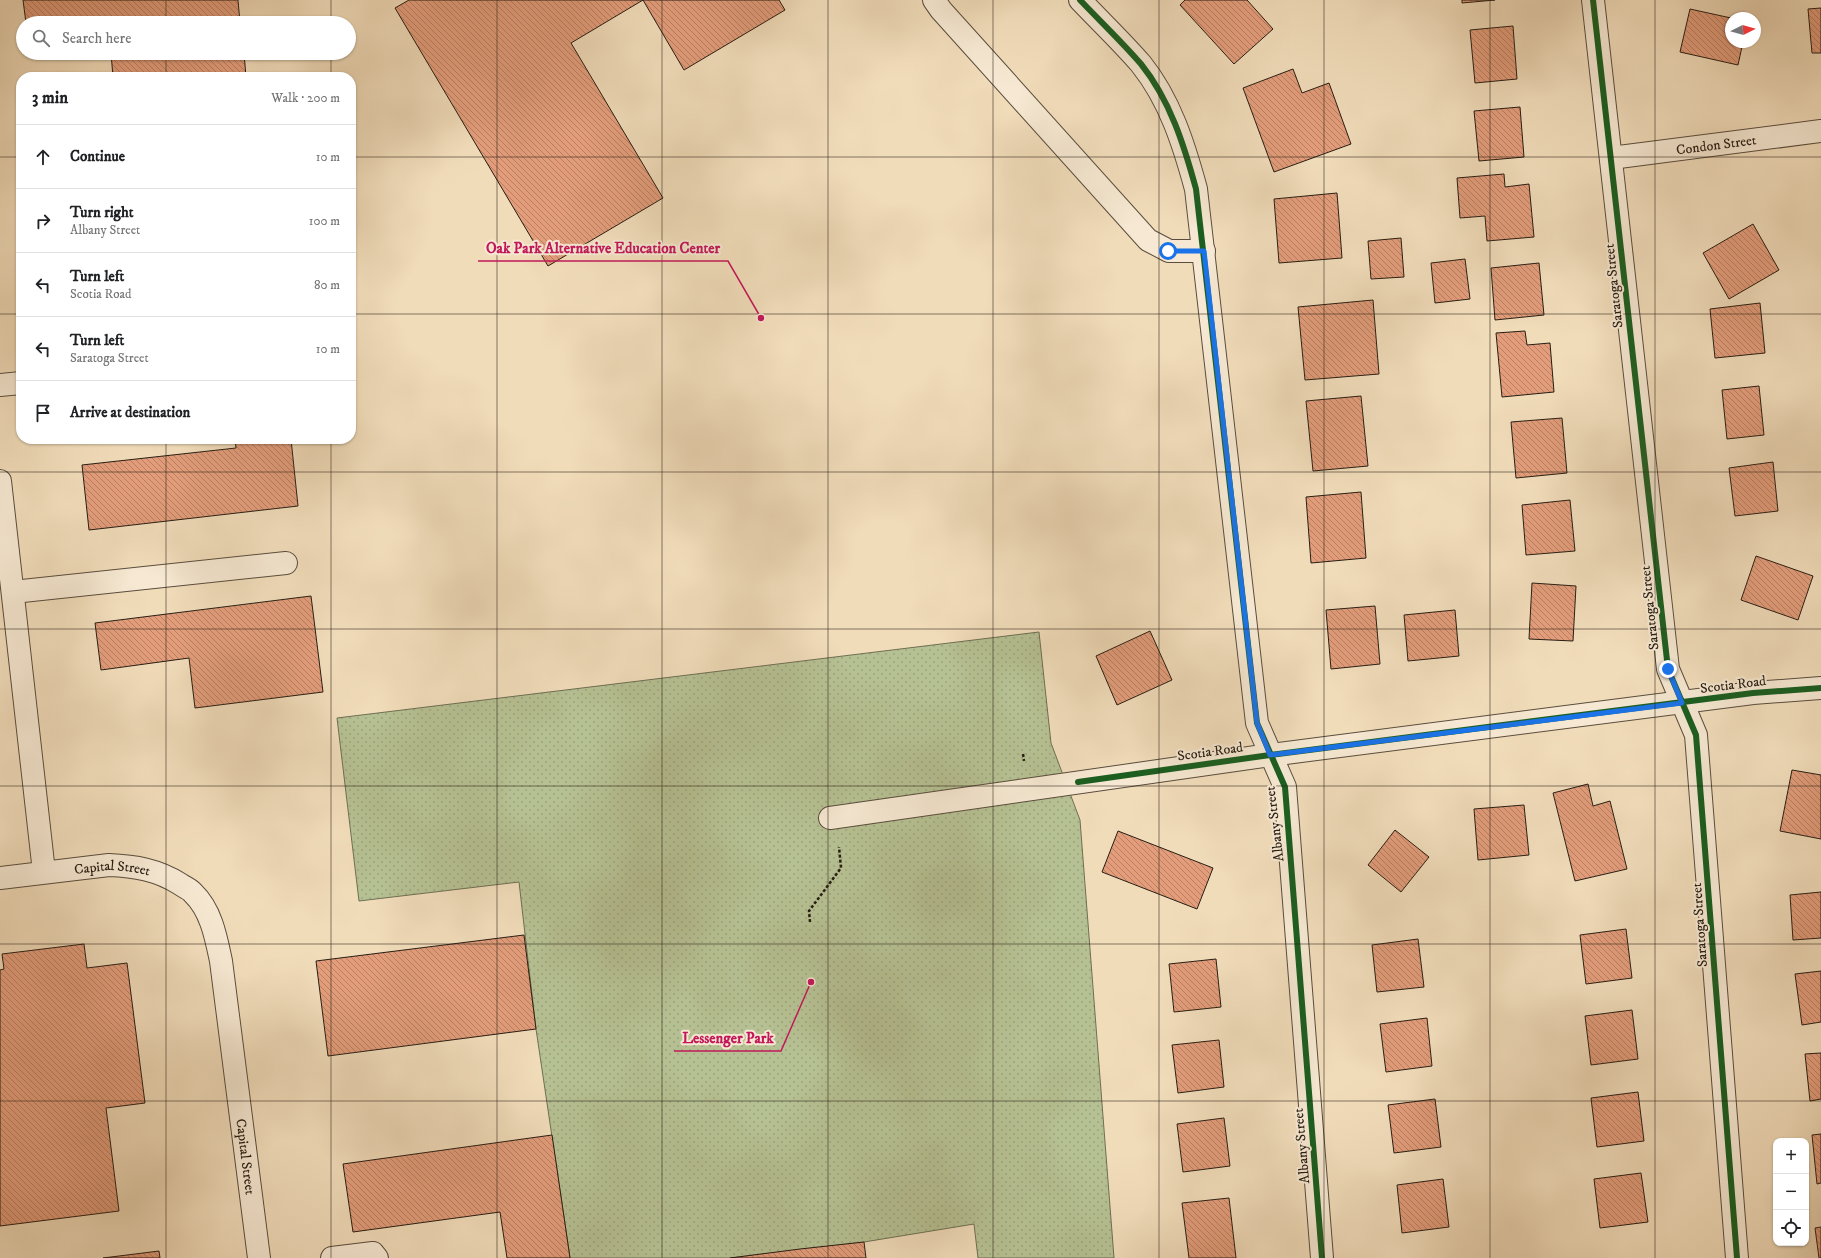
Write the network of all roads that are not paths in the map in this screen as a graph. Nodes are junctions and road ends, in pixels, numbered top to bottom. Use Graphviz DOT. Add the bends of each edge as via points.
graph roads {
  1 [pos="1080,0"];
  2 [pos="1593,0"];
  3 [pos="942,4"];
  4 [pos="1821,131"];
  5 [pos="1611,158"];
  6 [pos="1204,251"];
  7 [pos="16,383"];
  8 [pos="0,385"];
  9 [pos="0,481"];
  10 [pos="286,563"];
  11 [pos="13,592"];
  12 [pos="1821,688"];
  13 [pos="1682,703"];
  14 [pos="1270,755"];
  15 [pos="832,817"];
  16 [pos="44,872"];
  17 [pos="0,878"];
  18 [pos="259,1258"];
  19 [pos="332,1258"];
  20 [pos="377,1258"];
  21 [pos="1322,1258"];
  22 [pos="1737,1258"];
  1 -- 6 [label="street, Albany Street" via="1141,65 1167,105 1184,144 1196,188"];
  2 -- 5 [label="street, Saratoga Street"];
  3 -- 6 [label="street" via="1148,240 1168,251"];
  4 -- 5 [label="street, Condon Street"];
  5 -- 13 [label="street, Saratoga Street" via="1668,669"];
  6 -- 14 [label="street, Albany Street" via="1257,723"];
  7 -- 8 [label="street"];
  9 -- 11 [label="street"];
  10 -- 11 [label="street"];
  11 -- 16 [label="street"];
  12 -- 13 [label="street, Scotia Road" via="1753,693"];
  13 -- 14 [label="street, Scotia Road"];
  13 -- 22 [label="street, Saratoga Street" via="1696,735"];
  14 -- 15 [label="street, Scotia Road"];
  14 -- 21 [label="street, Albany Street" via="1285,787"];
  16 -- 17 [label="street, Capital Street"];
  16 -- 18 [label="street, Capital Street" via="109,865 150,870 193,892 206,911 216,936 221,961"];
  19 -- 20 [label="street" via="373,1253"];
}
